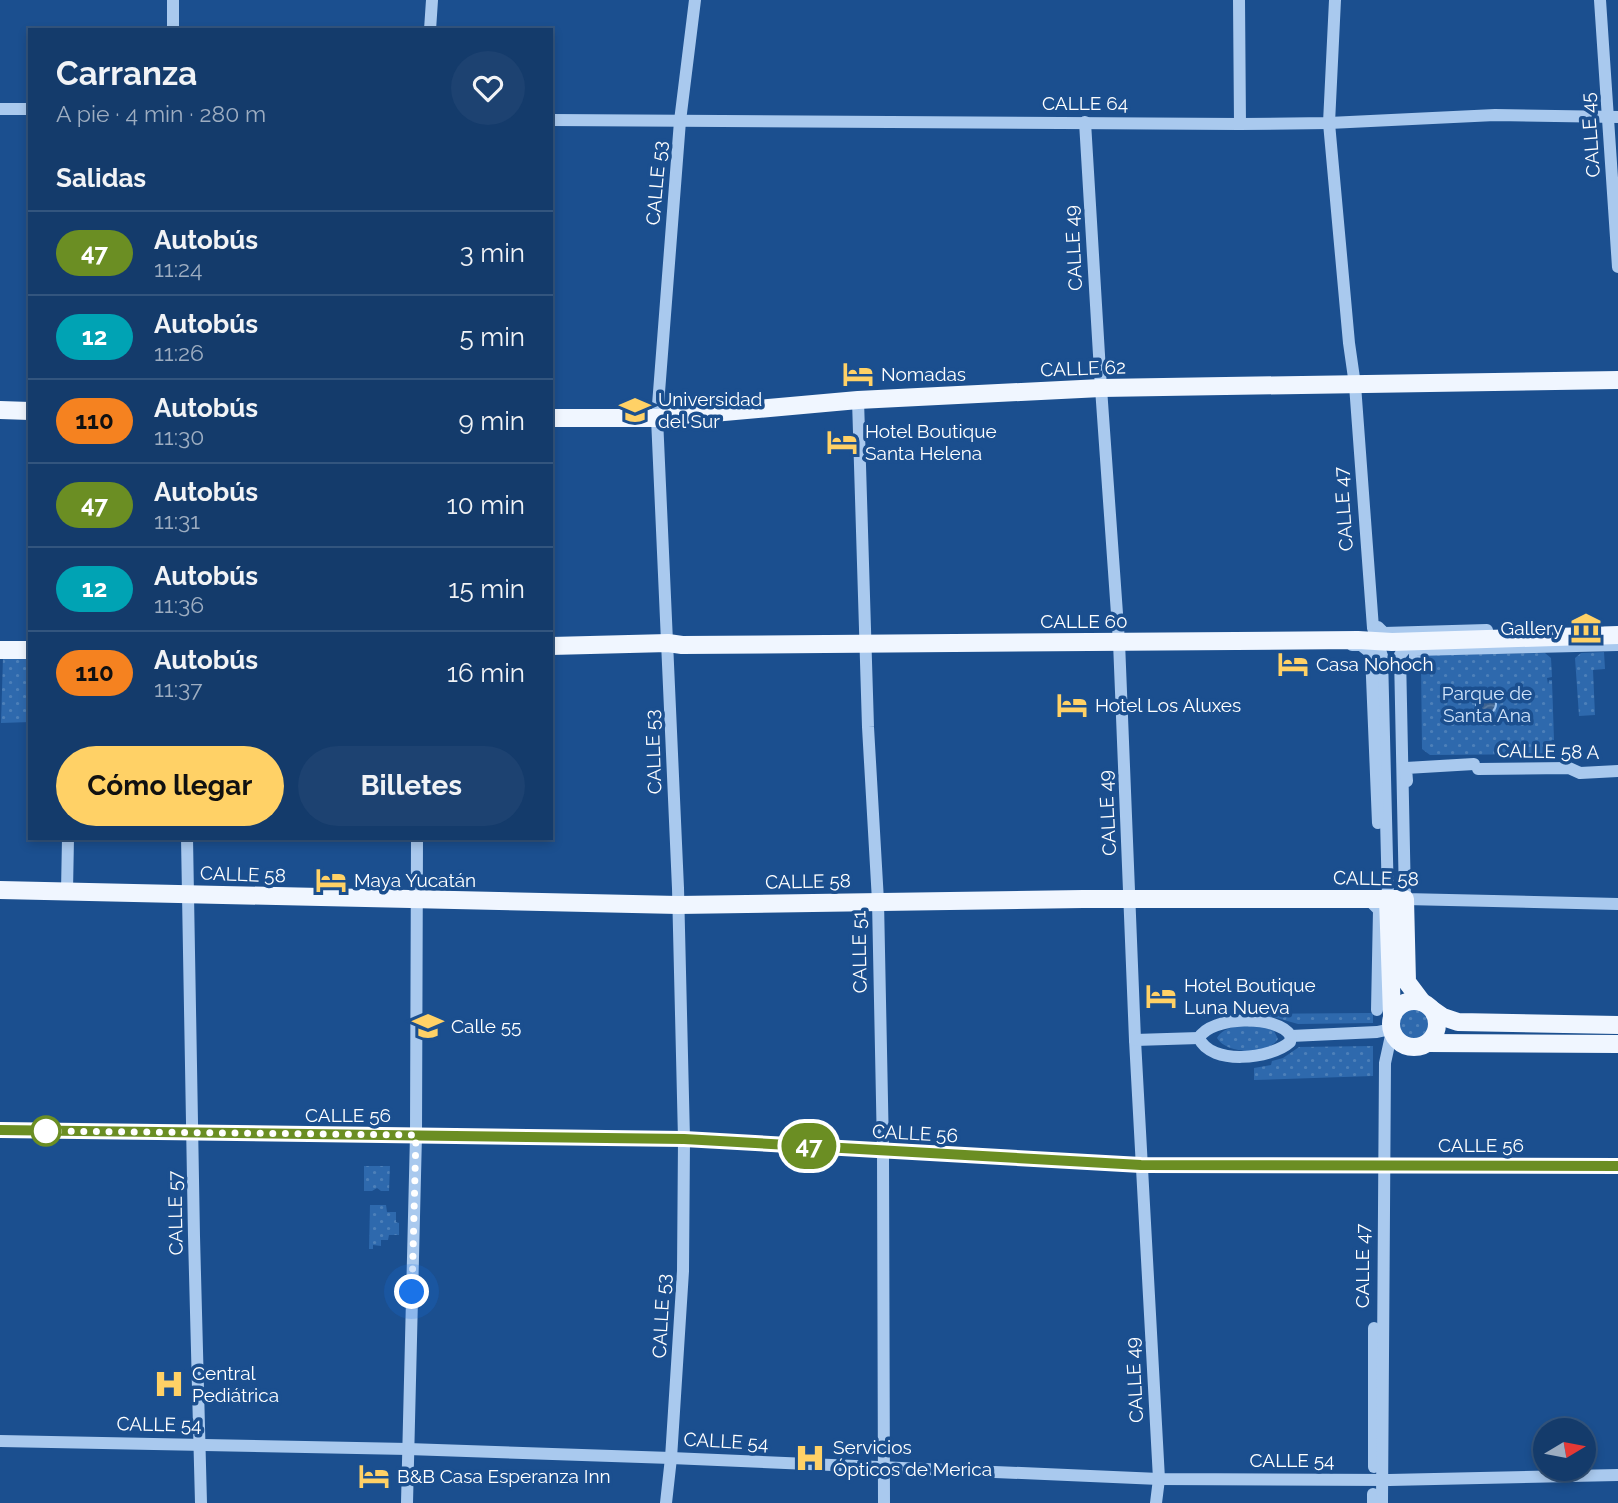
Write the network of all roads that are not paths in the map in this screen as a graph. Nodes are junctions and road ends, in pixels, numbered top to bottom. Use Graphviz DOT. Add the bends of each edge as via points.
graph roads {
  1 [pos="173,0"];
  2 [pos="432,0"];
  3 [pos="695,0"];
  4 [pos="1239,0"];
  5 [pos="1335,0"];
  6 [pos="1600,0"];
  7 [pos="173,28"];
  8 [pos="430,28"];
  9 [pos="0,109"];
  10 [pos="28,109"];
  11 [pos="1613,118"];
  12 [pos="553,120"];
  13 [pos="680,121"];
  14 [pos="1085,122"];
  15 [pos="1329,123"];
  16 [pos="1240,124"];
  17 [pos="1618,267"];
  18 [pos="1618,380"];
  19 [pos="1355,385"];
  20 [pos="1101,387"];
  21 [pos="858,400"];
  22 [pos="0,410"];
  23 [pos="28,411"];
  24 [pos="553,418"];
  25 [pos="656,418"];
  26 [pos="1618,628"];
  27 [pos="1374,632"];
  28 [pos="1618,635"];
  29 [pos="553,639"];
  30 [pos="1120,642"];
  31 [pos="866,643"];
  32 [pos="0,644"];
  33 [pos="28,644"];
  34 [pos="668,644"];
  35 [pos="1618,645"];
  36 [pos="553,646"];
  37 [pos="0,650"];
  38 [pos="28,650"];
  39 [pos="1413,650"];
  40 [pos="553,654"];
  41 [pos="0,657"];
  42 [pos="28,657"];
  43 [pos="1618,771"];
  44 [pos="68,840"];
  45 [pos="187,840"];
  46 [pos="417,840"];
  47 [pos="1404,855"];
  48 [pos="1387,856"];
  49 [pos="0,890"];
  50 [pos="67,891"];
  51 [pos="188,892"];
  52 [pos="1390,896"];
  53 [pos="417,899"];
  54 [pos="1131,899"];
  55 [pos="877,901"];
  56 [pos="1618,904"];
  57 [pos="678,905"];
  58 [pos="1428,1006"];
  59 [pos="1388,1021"];
  60 [pos="1618,1025"];
  61 [pos="1291,1036"];
  62 [pos="1199,1038"];
  63 [pos="1135,1040"];
  64 [pos="1428,1043"];
  65 [pos="1618,1044"];
  66 [pos="0,1130"];
  67 [pos="193,1133"];
  68 [pos="416,1135"];
  69 [pos="684,1139"];
  70 [pos="883,1150"];
  71 [pos="1384,1164"];
  72 [pos="1141,1165"];
  73 [pos="1618,1166"];
  74 [pos="1376,1179"];
  75 [pos="1389,1185"];
  76 [pos="0,1441"];
  77 [pos="200,1444"];
  78 [pos="408,1449"];
  79 [pos="671,1458"];
  80 [pos="1374,1467"];
  81 [pos="883,1469"];
  82 [pos="1618,1475"];
  83 [pos="1159,1479"];
  84 [pos="1387,1486"];
  85 [pos="1376,1500"];
  86 [pos="201,1503"];
  87 [pos="407,1503"];
  88 [pos="666,1503"];
  89 [pos="884,1503"];
  90 [pos="1156,1503"];
  1 -- 7 [label="street"];
  2 -- 8 [label="street"];
  3 -- 13 [label="street, CALLE 53"];
  4 -- 16 [label="street"];
  5 -- 15 [label="street, CALLE 47"];
  6 -- 11 [label="street, CALLE 45"];
  9 -- 10 [label="street"];
  11 -- 15 [label="street, CALLE 64" via="1495,115"];
  11 -- 17 [label="street, CALLE 45"];
  12 -- 13 [label="street, CALLE 64"];
  13 -- 14 [label="street, CALLE 64"];
  13 -- 25 [label="street, CALLE 53"];
  14 -- 16 [label="street, CALLE 64"];
  14 -- 20 [label="street, CALLE 49"];
  15 -- 16 [label="street, CALLE 64"];
  15 -- 19 [label="street, CALLE 47"];
  18 -- 19 [label="main road, CALLE 62"];
  19 -- 20 [label="main road, CALLE 62"];
  19 -- 27 [label="street, CALLE 47"];
  20 -- 21 [label="main road, CALLE 62"];
  20 -- 30 [label="street, CALLE 49"];
  21 -- 25 [label="main road, CALLE 62"];
  21 -- 31 [label="street, CALLE 51"];
  22 -- 23 [label="main road"];
  24 -- 25 [label="main road, CALLE 62"];
  25 -- 34 [label="street, CALLE 53"];
  26 -- 27 [label="street"];
  27 -- 30 [label="main road, CALLE 60"];
  27 -- 39 [label="main road, CALLE 60"];
  27 -- 48 [label="street, CALLE 47" via="1382,656"];
  28 -- 39 [label="main road, CALLE 60"];
  29 -- 34 [label="street"];
  30 -- 31 [label="main road, CALLE 60"];
  30 -- 52 [label="street" via="1361,645 1371,653 1380,886"];
  30 -- 54 [label="street, CALLE 49"];
  31 -- 34 [label="main road, CALLE 60"];
  31 -- 55 [label="street, CALLE 51"];
  32 -- 33 [label="street"];
  34 -- 36 [label="main road, CALLE 60"];
  34 -- 40 [label="street"];
  34 -- 57 [label="street, CALLE 53"];
  35 -- 39 [label="street"];
  37 -- 38 [label="main road"];
  39 -- 47 [label="street, CALLE 47" via="1400,655"];
  41 -- 42 [label="street"];
  43 -- 52 [label="street, CALLE 58 A" via="1406,768"];
  44 -- 50 [label="street"];
  45 -- 51 [label="street, CALLE 57"];
  46 -- 53 [label="street"];
  47 -- 48 [label="street"];
  47 -- 52 [label="street, CALLE 47"];
  48 -- 52 [label="street, CALLE 47"];
  49 -- 50 [label="main road, CALLE 58"];
  50 -- 51 [label="main road, CALLE 58"];
  51 -- 53 [label="main road, CALLE 58"];
  51 -- 67 [label="street, CALLE 57"];
  52 -- 54 [label="main road, CALLE 58"];
  52 -- 56 [label="street, CALLE 58"];
  52 -- 58 [label="main road, CALLE 47" via="1407,982"];
  52 -- 59 [label="main road, CALLE 47"];
  53 -- 57 [label="main road, CALLE 58"];
  53 -- 68 [label="street"];
  54 -- 55 [label="main road, CALLE 58"];
  54 -- 63 [label="street, CALLE 49"];
  55 -- 57 [label="main road, CALLE 58"];
  55 -- 70 [label="street, CALLE 51"];
  57 -- 69 [label="street, CALLE 53"];
  58 -- 59 [label="main road" via="1405,1003"];
  58 -- 60 [label="main road" via="1458,1022"];
  58 -- 64 [label="main road" via="1438,1025"];
  59 -- 61 [label="street" via="1377,1032"];
  59 -- 64 [label="main road" via="1398,1041 1409,1047"];
  59 -- 71 [label="street, CALLE 47"];
  61 -- 62 [label="street" via="1277,1025 1238,1021 1212,1027"];
  61 -- 62 [label="street" via="1290,1042 1274,1052 1243,1057 1209,1050"];
  62 -- 63 [label="street"];
  63 -- 72 [label="street, CALLE 49"];
  64 -- 65 [label="main road"];
  66 -- 67 [label="street, CALLE 56"];
  67 -- 68 [label="street, CALLE 56"];
  67 -- 77 [label="street, CALLE 57"];
  68 -- 69 [label="street, CALLE 56"];
  68 -- 78 [label="street"];
  69 -- 70 [label="street, CALLE 56"];
  69 -- 79 [label="street, CALLE 53" via="683,1271"];
  70 -- 72 [label="street, CALLE 56"];
  70 -- 81 [label="street, CALLE 51"];
  71 -- 72 [label="street, CALLE 56"];
  71 -- 73 [label="street, CALLE 56"];
  71 -- 84 [label="street, CALLE 47"];
  72 -- 83 [label="street, CALLE 49"];
  74 -- 80 [label="street"];
  75 -- 84 [label="street"];
  76 -- 77 [label="street, CALLE 54"];
  77 -- 78 [label="street, CALLE 54"];
  77 -- 86 [label="street, CALLE 57"];
  78 -- 79 [label="street, CALLE 54"];
  78 -- 87 [label="street"];
  79 -- 81 [label="street, CALLE 54"];
  79 -- 88 [label="street, CALLE 53"];
  81 -- 83 [label="street, CALLE 54"];
  81 -- 89 [label="street, CALLE 51"];
  82 -- 84 [label="street, CALLE 54"];
  83 -- 84 [label="street, CALLE 54"];
  83 -- 90 [label="street, CALLE 49"];
  84 -- 85 [label="street, CALLE 47"];
}
